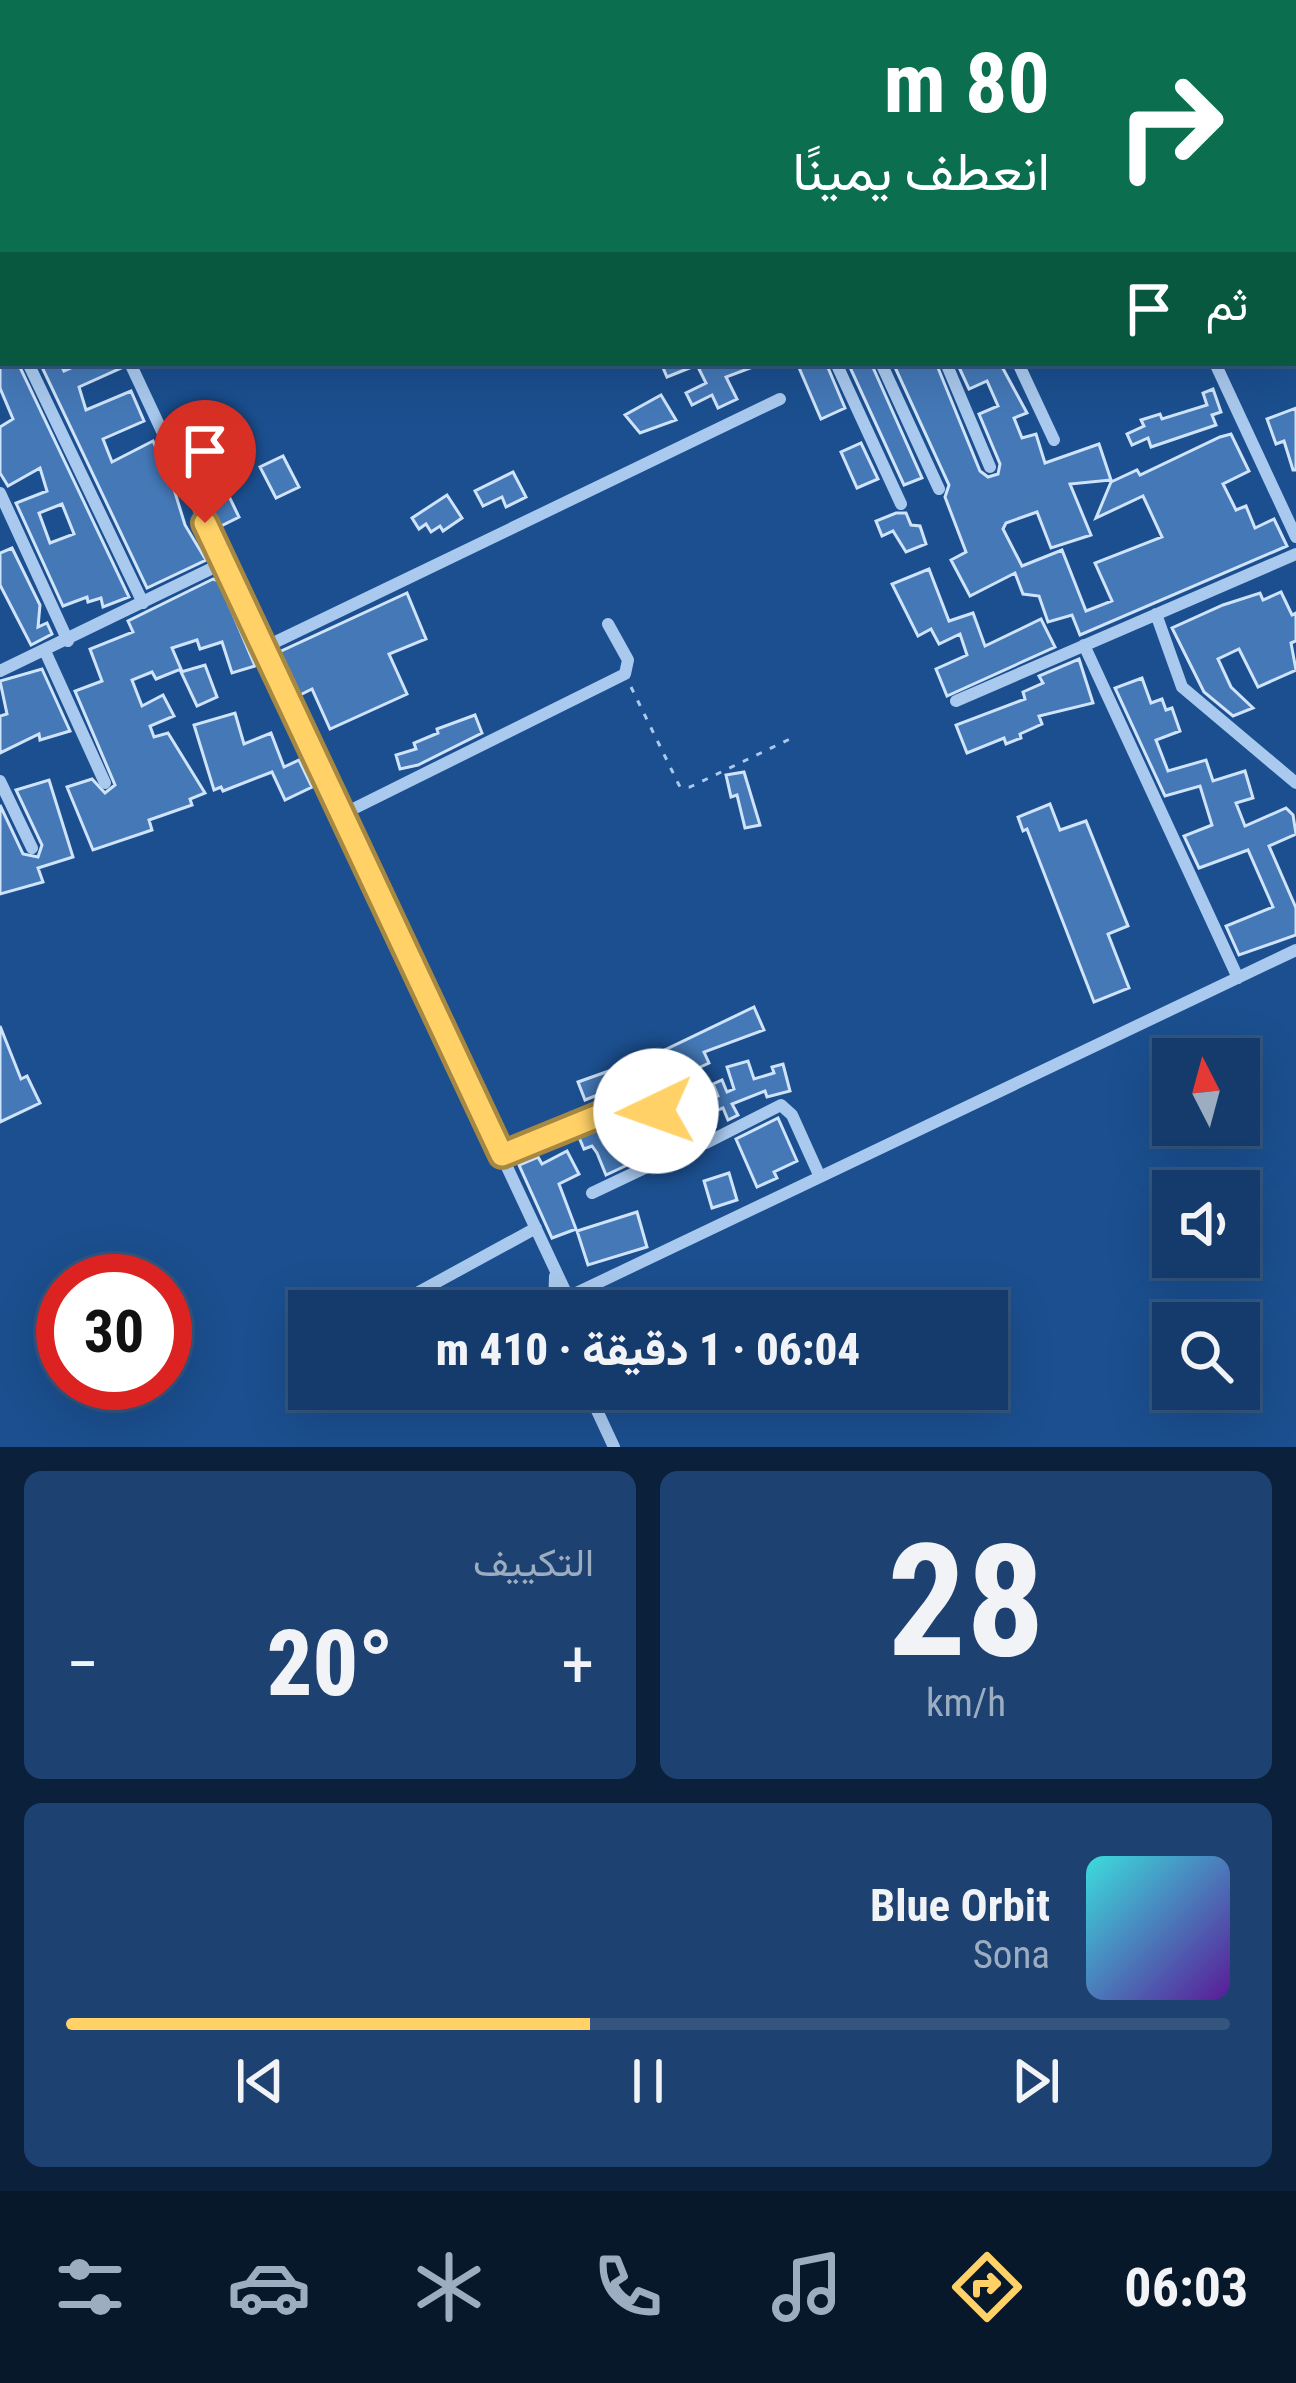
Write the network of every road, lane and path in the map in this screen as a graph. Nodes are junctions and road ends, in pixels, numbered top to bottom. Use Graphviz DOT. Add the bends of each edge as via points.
graph roads {
  1 [pos="29,366"];
  2 [pos="131,366"];
  3 [pos="837,366"];
  4 [pos="881,366"];
  5 [pos="947,366"];
  6 [pos="1019,366"];
  7 [pos="1216,366"];
  8 [pos="780,399"];
  9 [pos="1054,440"];
  10 [pos="990,467"];
  11 [pos="939,489"];
  12 [pos="0,494"];
  13 [pos="901,504"];
  14 [pos="1296,537"];
  15 [pos="1296,554"];
  16 [pos="223,563"];
  17 [pos="143,603"];
  18 [pos="1156,614"];
  19 [pos="608,624"];
  20 [pos="68,641"];
  21 [pos="1084,645"];
  22 [pos="263,648"];
  23 [pos="45,651"];
  24 [pos="0,670"];
  25 [pos="626,674"];
  26 [pos="956,701"];
  27 [pos="794,737"];
  28 [pos="0,781"];
  29 [pos="105,783"];
  30 [pos="1296,784"];
  31 [pos="344,814"];
  32 [pos="32,848"];
  33 [pos="1296,950"];
  34 [pos="1238,978"];
  35 [pos="706,1143"];
  36 [pos="502,1155"];
  37 [pos="820,1177"];
  38 [pos="592,1193"];
  39 [pos="536,1228"];
  40 [pos="555,1269"];
  41 [pos="422,1290"];
  42 [pos="554,1290"];
  43 [pos="597,1410"];
  44 [pos="614,1447"];
  1 -- 17 [label="street"];
  2 -- 16 [label="street"];
  3 -- 13 [label="street"];
  4 -- 11 [label="street"];
  5 -- 10 [label="street"];
  6 -- 9 [label="street"];
  7 -- 14 [label="street"];
  8 -- 22 [label="street"];
  12 -- 20 [label="street"];
  15 -- 18 [label="street"];
  16 -- 17 [label="street"];
  16 -- 22 [label="street"];
  17 -- 20 [label="street"];
  18 -- 21 [label="street"];
  18 -- 30 [label="street" via="1182,687"];
  19 -- 25 [label="street" via="628,660"];
  20 -- 23 [label="street"];
  21 -- 26 [label="street"];
  21 -- 34 [label="street"];
  22 -- 31 [label="street"];
  23 -- 24 [label="street"];
  23 -- 29 [label="street"];
  25 -- 27 [label="path" via="680,787"];
  25 -- 31 [label="street"];
  28 -- 32 [label="street"];
  31 -- 36 [label="street"];
  33 -- 34 [label="street"];
  34 -- 37 [label="street"];
  35 -- 37 [label="street" via="781,1105"];
  36 -- 38 [label="street" via="647,1102 672,1155"];
  36 -- 39 [label="street"];
  37 -- 40 [label="street" via="568,1297"];
  39 -- 40 [label="street"];
  39 -- 41 [label="street"];
  40 -- 42 [label="street"];
  43 -- 44 [label="street"];
}
